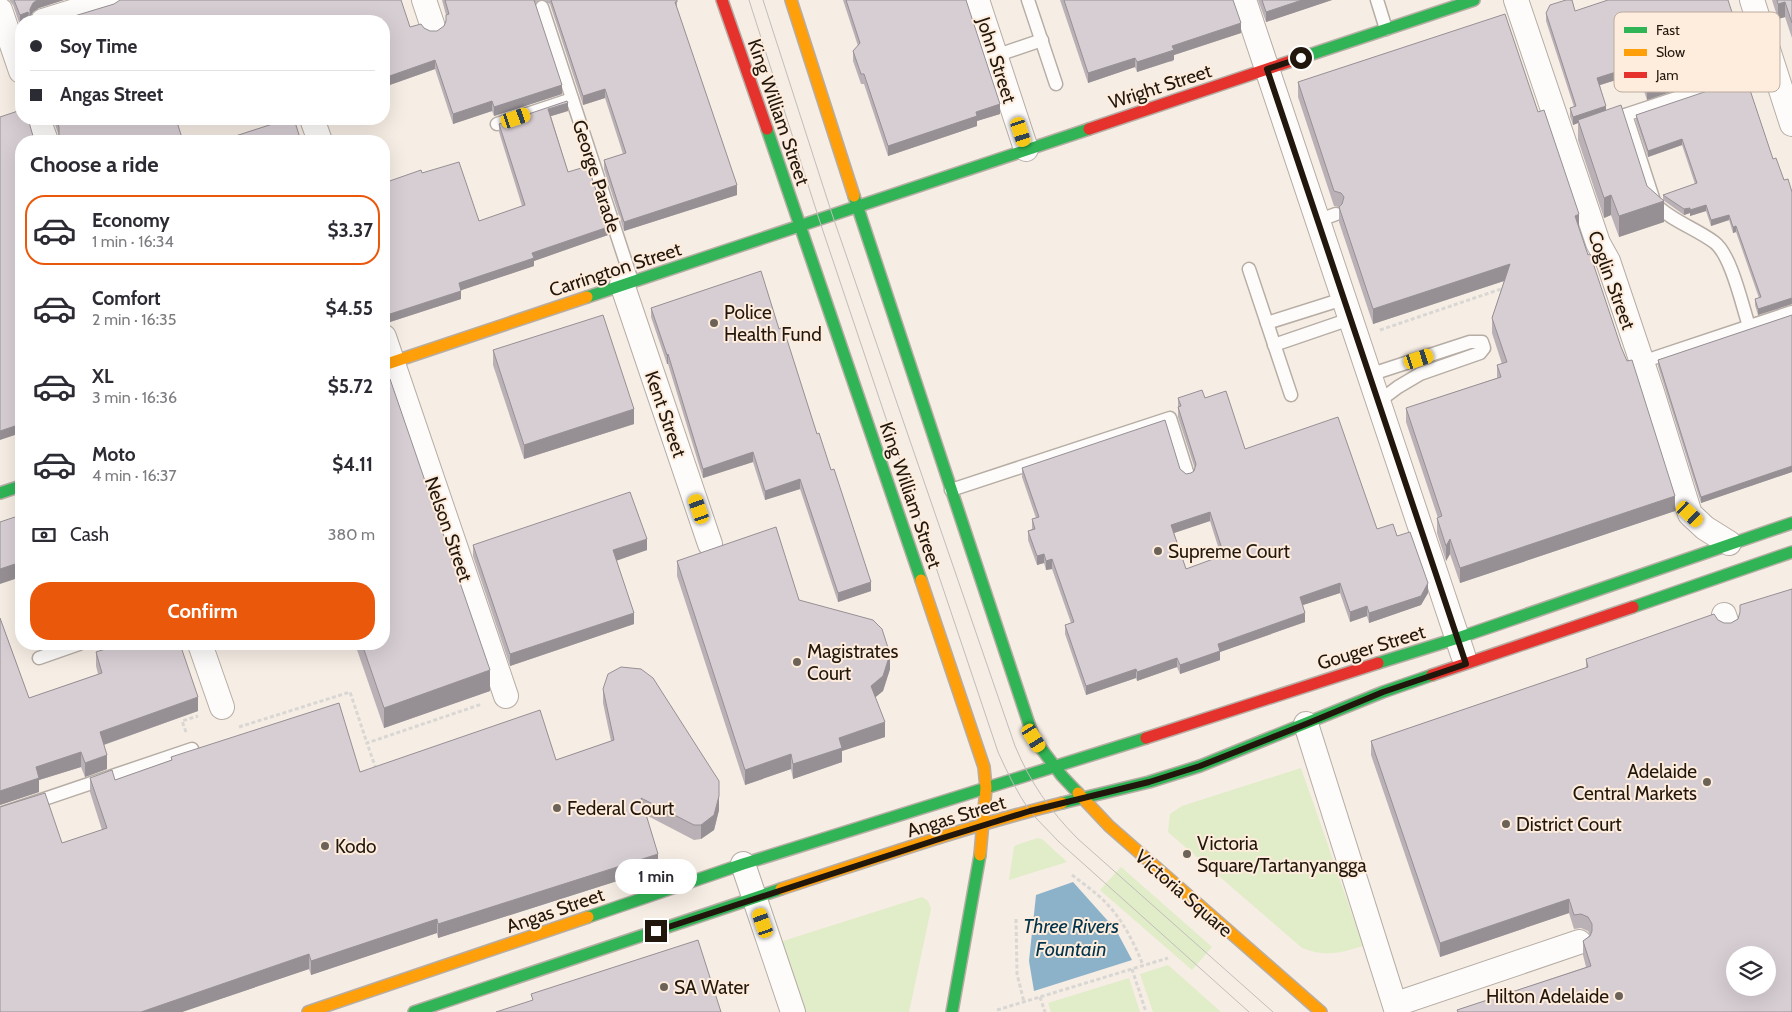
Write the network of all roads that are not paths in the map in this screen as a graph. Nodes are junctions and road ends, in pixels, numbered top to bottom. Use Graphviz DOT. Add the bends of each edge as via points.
graph roads {
  1 [pos="110,0"];
  2 [pos="424,0"];
  3 [pos="722,0"];
  4 [pos="791,0"];
  5 [pos="1028,0"];
  6 [pos="1244,0"];
  7 [pos="1377,0"];
  8 [pos="1474,0"];
  9 [pos="1516,0"];
  10 [pos="1752,0"];
  11 [pos="983,2"];
  12 [pos="542,7"];
  13 [pos="0,10"];
  14 [pos="1756,12"];
  15 [pos="62,15"];
  16 [pos="433,27"];
  17 [pos="1386,29"];
  18 [pos="15,30"];
  19 [pos="1042,40"];
  20 [pos="995,56"];
  21 [pos="1267,69"];
  22 [pos="1056,84"];
  23 [pos="1780,87"];
  24 [pos="1695,92"];
  25 [pos="572,99"];
  26 [pos="1626,115"];
  27 [pos="1607,121"];
  28 [pos="497,124"];
  29 [pos="1792,124"];
  30 [pos="1026,149"];
  31 [pos="857,206"];
  32 [pos="799,225"];
  33 [pos="1248,269"];
  34 [pos="627,283"];
  35 [pos="1347,309"];
  36 [pos="1792,312"];
  37 [pos="1267,324"];
  38 [pos="1749,326"];
  39 [pos="1274,345"];
  40 [pos="390,362"];
  41 [pos="1642,362"];
  42 [pos="390,369"];
  43 [pos="1369,375"];
  44 [pos="1291,396"];
  45 [pos="1378,402"];
  46 [pos="1188,475"];
  47 [pos="15,488"];
  48 [pos="951,490"];
  49 [pos="0,493"];
  50 [pos="1792,523"];
  51 [pos="1729,543"];
  52 [pos="710,544"];
  53 [pos="1792,552"];
  54 [pos="1458,638"];
  55 [pos="62,650"];
  56 [pos="202,650"];
  57 [pos="39,658"];
  58 [pos="1466,664"];
  59 [pos="506,696"];
  60 [pos="222,707"];
  61 [pos="1224,712"];
  62 [pos="1264,712"];
  63 [pos="1298,721"];
  64 [pos="192,749"];
  65 [pos="1054,767"];
  66 [pos="986,788"];
  67 [pos="1082,798"];
  68 [pos="0,814"];
  69 [pos="983,826"];
  70 [pos="743,864"];
  71 [pos="754,898"];
  72 [pos="1578,942"];
  73 [pos="1401,1006"];
  74 [pos="308,1012"];
  75 [pos="414,1012"];
  76 [pos="793,1012"];
  77 [pos="952,1012"];
  78 [pos="1321,1012"];
  1 -- 15 [label="street"];
  2 -- 16 [label="street"];
  3 -- 32 [label="street, King William Street"];
  4 -- 31 [label="street, King William Street"];
  5 -- 19 [label="lane"];
  6 -- 21 [label="street"];
  7 -- 17 [label="lane"];
  8 -- 17 [label="street, Wright Street"];
  9 -- 41 [label="street, Coglin Street" via="1566,135 1598,243 1608,262"];
  10 -- 14 [label="street"];
  11 -- 20 [label="street, John Street"];
  12 -- 25 [label="lane, George Parade"];
  13 -- 18 [label="street"];
  17 -- 21 [label="street, Wright Street"];
  19 -- 20 [label="lane"];
  19 -- 22 [label="lane"];
  20 -- 30 [label="street, John Street"];
  21 -- 30 [label="street, Wright Street"];
  21 -- 35 [label="street" via="1327,217"];
  23 -- 29 [label="street"];
  24 -- 26 [label="lane"];
  25 -- 28 [label="lane, George Parade"];
  25 -- 34 [label="lane, George Parade"];
  26 -- 27 [label="lane"];
  26 -- 38 [label="lane" via="1655,204 1665,214 1715,243 1726,255"];
  30 -- 31 [label="street, Wright Street"];
  31 -- 32 [label="street, Carrington Street"];
  31 -- 48 [label="street, King William Street"];
  32 -- 34 [label="street, Carrington Street"];
  32 -- 66 [label="street, King William Street" via="981,758"];
  33 -- 37 [label="lane"];
  34 -- 40 [label="street, Carrington Street"];
  34 -- 52 [label="street, Kent Street"];
  35 -- 37 [label="lane"];
  35 -- 39 [label="lane"];
  35 -- 43 [label="street"];
  36 -- 38 [label="lane"];
  37 -- 39 [label="lane"];
  38 -- 41 [label="lane"];
  39 -- 44 [label="lane"];
  41 -- 51 [label="street, Coglin Street" via="1690,514"];
  42 -- 59 [label="street, Nelson Street"];
  43 -- 45 [label="street"];
  43 -- 45 [label="lane" via="1470,342 1482,342 1484,348 1480,353 1420,374"];
  45 -- 54 [label="street"];
  46 -- 48 [label="lane" via="1170,418"];
  47 -- 49 [label="street"];
  48 -- 65 [label="street, King William Street" via="1034,738"];
  50 -- 51 [label="street, Gouger Street"];
  51 -- 54 [label="street, Gouger Street"];
  53 -- 58 [label="street"];
  54 -- 58 [label="street"];
  54 -- 61 [label="street, Gouger Street"];
  55 -- 57 [label="lane"];
  56 -- 60 [label="street"];
  58 -- 63 [label="street"];
  61 -- 62 [label="street" via="1250,709"];
  61 -- 65 [label="street, Gouger Street"];
  63 -- 67 [label="street" via="1200,766"];
  63 -- 73 [label="street"];
  64 -- 68 [label="lane"];
  65 -- 66 [label="street, Gouger Street"];
  65 -- 67 [label="street, Victoria Square"];
  66 -- 69 [label="street, King William Street"];
  66 -- 70 [label="street, Angas Street"];
  67 -- 69 [label="street, Angas Street"];
  67 -- 78 [label="street, Victoria Square" via="1127,843"];
  69 -- 71 [label="street, Angas Street"];
  69 -- 77 [label="street, King William Street"];
  70 -- 71 [label="street"];
  70 -- 74 [label="street, Angas Street"];
  71 -- 75 [label="street, Angas Street"];
  71 -- 76 [label="street"];
  72 -- 73 [label="street"];
}
